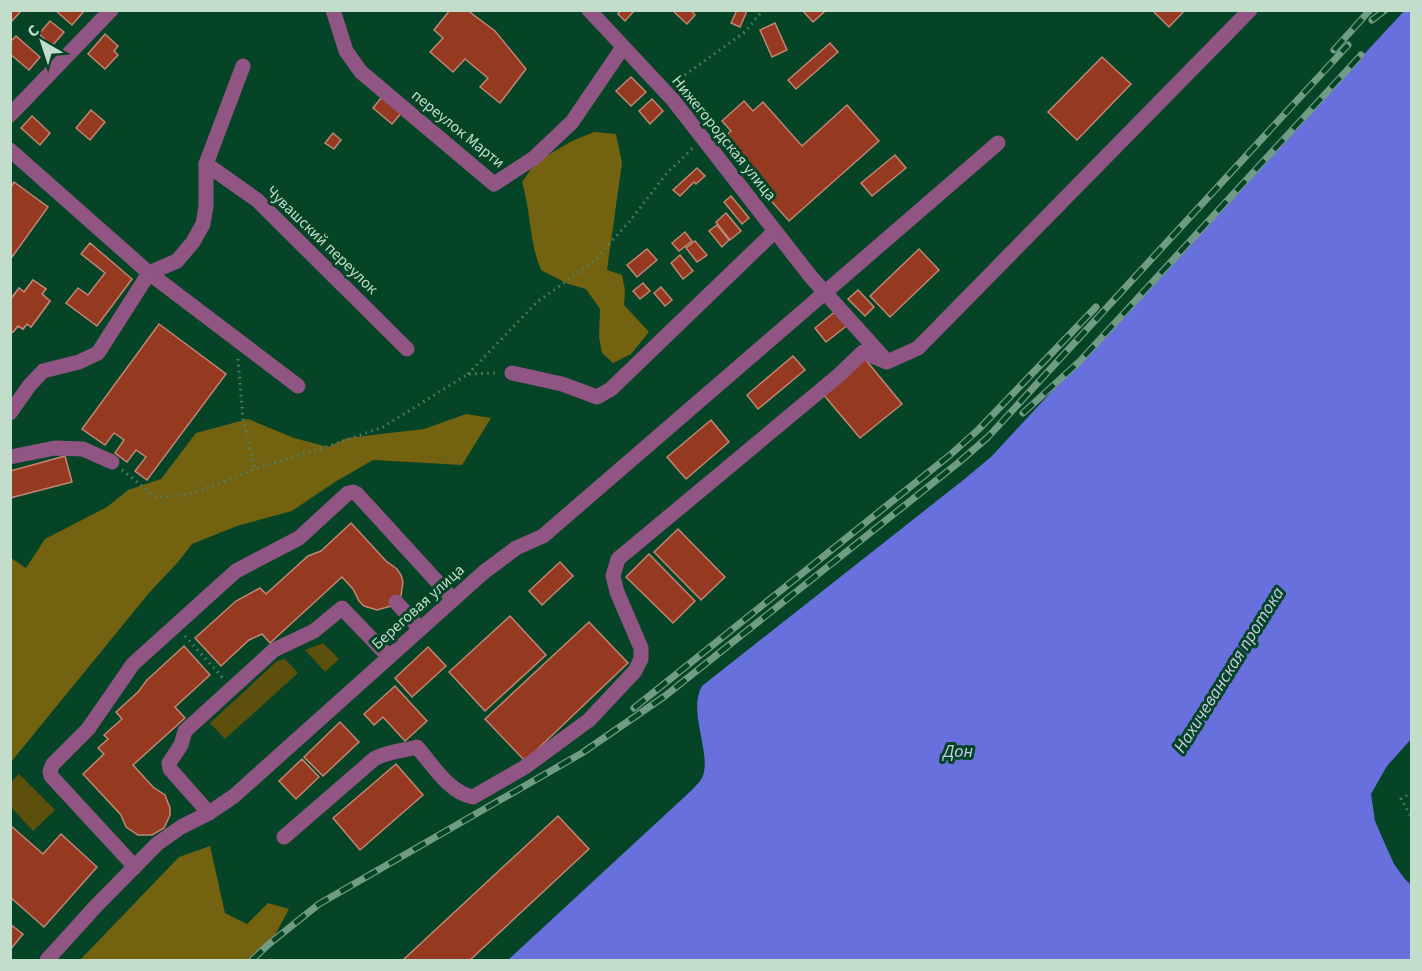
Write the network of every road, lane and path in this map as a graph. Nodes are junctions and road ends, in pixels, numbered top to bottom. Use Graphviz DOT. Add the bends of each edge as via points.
graph roads {
  1 [pos="111,10"];
  2 [pos="333,10"];
  3 [pos="589,10"];
  4 [pos="763,10"];
  5 [pos="1250,10"];
  6 [pos="622,47"];
  7 [pos="243,66"];
  8 [pos="664,90"];
  9 [pos="10,115"];
  10 [pos="703,138"];
  11 [pos="998,143"];
  12 [pos="10,150"];
  13 [pos="206,164"];
  14 [pos="775,231"];
  15 [pos="149,273"];
  16 [pos="825,293"];
  17 [pos="236,339"];
  18 [pos="407,349"];
  19 [pos="887,362"];
  20 [pos="512,373"];
  21 [pos="468,374"];
  22 [pos="298,386"];
  23 [pos="10,413"];
  24 [pos="10,457"];
  25 [pos="112,462"];
  26 [pos="255,469"];
  27 [pos="453,599"];
  28 [pos="396,602"];
  29 [pos="176,626"];
  30 [pos="420,629"];
  31 [pos="388,657"];
  32 [pos="232,688"];
  33 [pos="1412,792"];
  34 [pos="209,813"];
  35 [pos="1412,818"];
  36 [pos="284,837"];
  37 [pos="135,867"];
  38 [pos="47,960"];
  1 -- 9 [label="street"];
  2 -- 6 [label="street, переулок Марти" via="346,51 361,72 494,184 534,158 572,122"];
  3 -- 6 [label="street, Нижегородская улица"];
  4 -- 8 [label="path" via="745,32"];
  5 -- 19 [label="street" via="918,348"];
  6 -- 8 [label="street, Нижегородская улица"];
  7 -- 13 [label="street"];
  8 -- 10 [label="street, Нижегородская улица"];
  10 -- 14 [label="street, Нижегородская улица"];
  10 -- 21 [label="path" via="667,173 592,263 537,302"];
  11 -- 16 [label="street, Береговая улица"];
  12 -- 15 [label="street"];
  13 -- 15 [label="street" via="203,224 177,261"];
  13 -- 18 [label="street, Чувашский переулок" via="257,200"];
  14 -- 16 [label="street, Нижегородская улица"];
  14 -- 20 [label="street" via="611,389 597,397 562,384"];
  15 -- 17 [label="street"];
  15 -- 23 [label="street" via="98,353 43,372"];
  16 -- 19 [label="street, Нижегородская улица"];
  16 -- 27 [label="street, Береговая улица" via="543,536 516,548"];
  17 -- 22 [label="street"];
  17 -- 26 [label="path" via="243,419"];
  19 -- 36 [label="street" via="863,352 618,559 613,576 641,648 641,659 635,671 589,720 525,767 473,797 455,790 417,747 383,754"];
  20 -- 21 [label="path"];
  21 -- 26 [label="path" via="383,427"];
  24 -- 25 [label="street" via="55,448 83,449"];
  25 -- 26 [label="path" via="157,498 195,493"];
  27 -- 29 [label="street" via="353,492 299,538 236,571"];
  27 -- 30 [label="street, Береговая улица"];
  28 -- 30 [label="street"];
  29 -- 32 [label="path"];
  29 -- 37 [label="street" via="128,670 88,729 52,764 50,771"];
  30 -- 31 [label="street, Береговая улица"];
  31 -- 32 [label="street" via="342,608 314,631 278,647"];
  31 -- 34 [label="street, Береговая улица" via="234,796"];
  32 -- 34 [label="street" via="185,731 168,766"];
  33 -- 35 [label="path" via="1401,799"];
  34 -- 37 [label="street, Береговая улица" via="166,832"];
  37 -- 38 [label="street, Береговая улица"];
}
